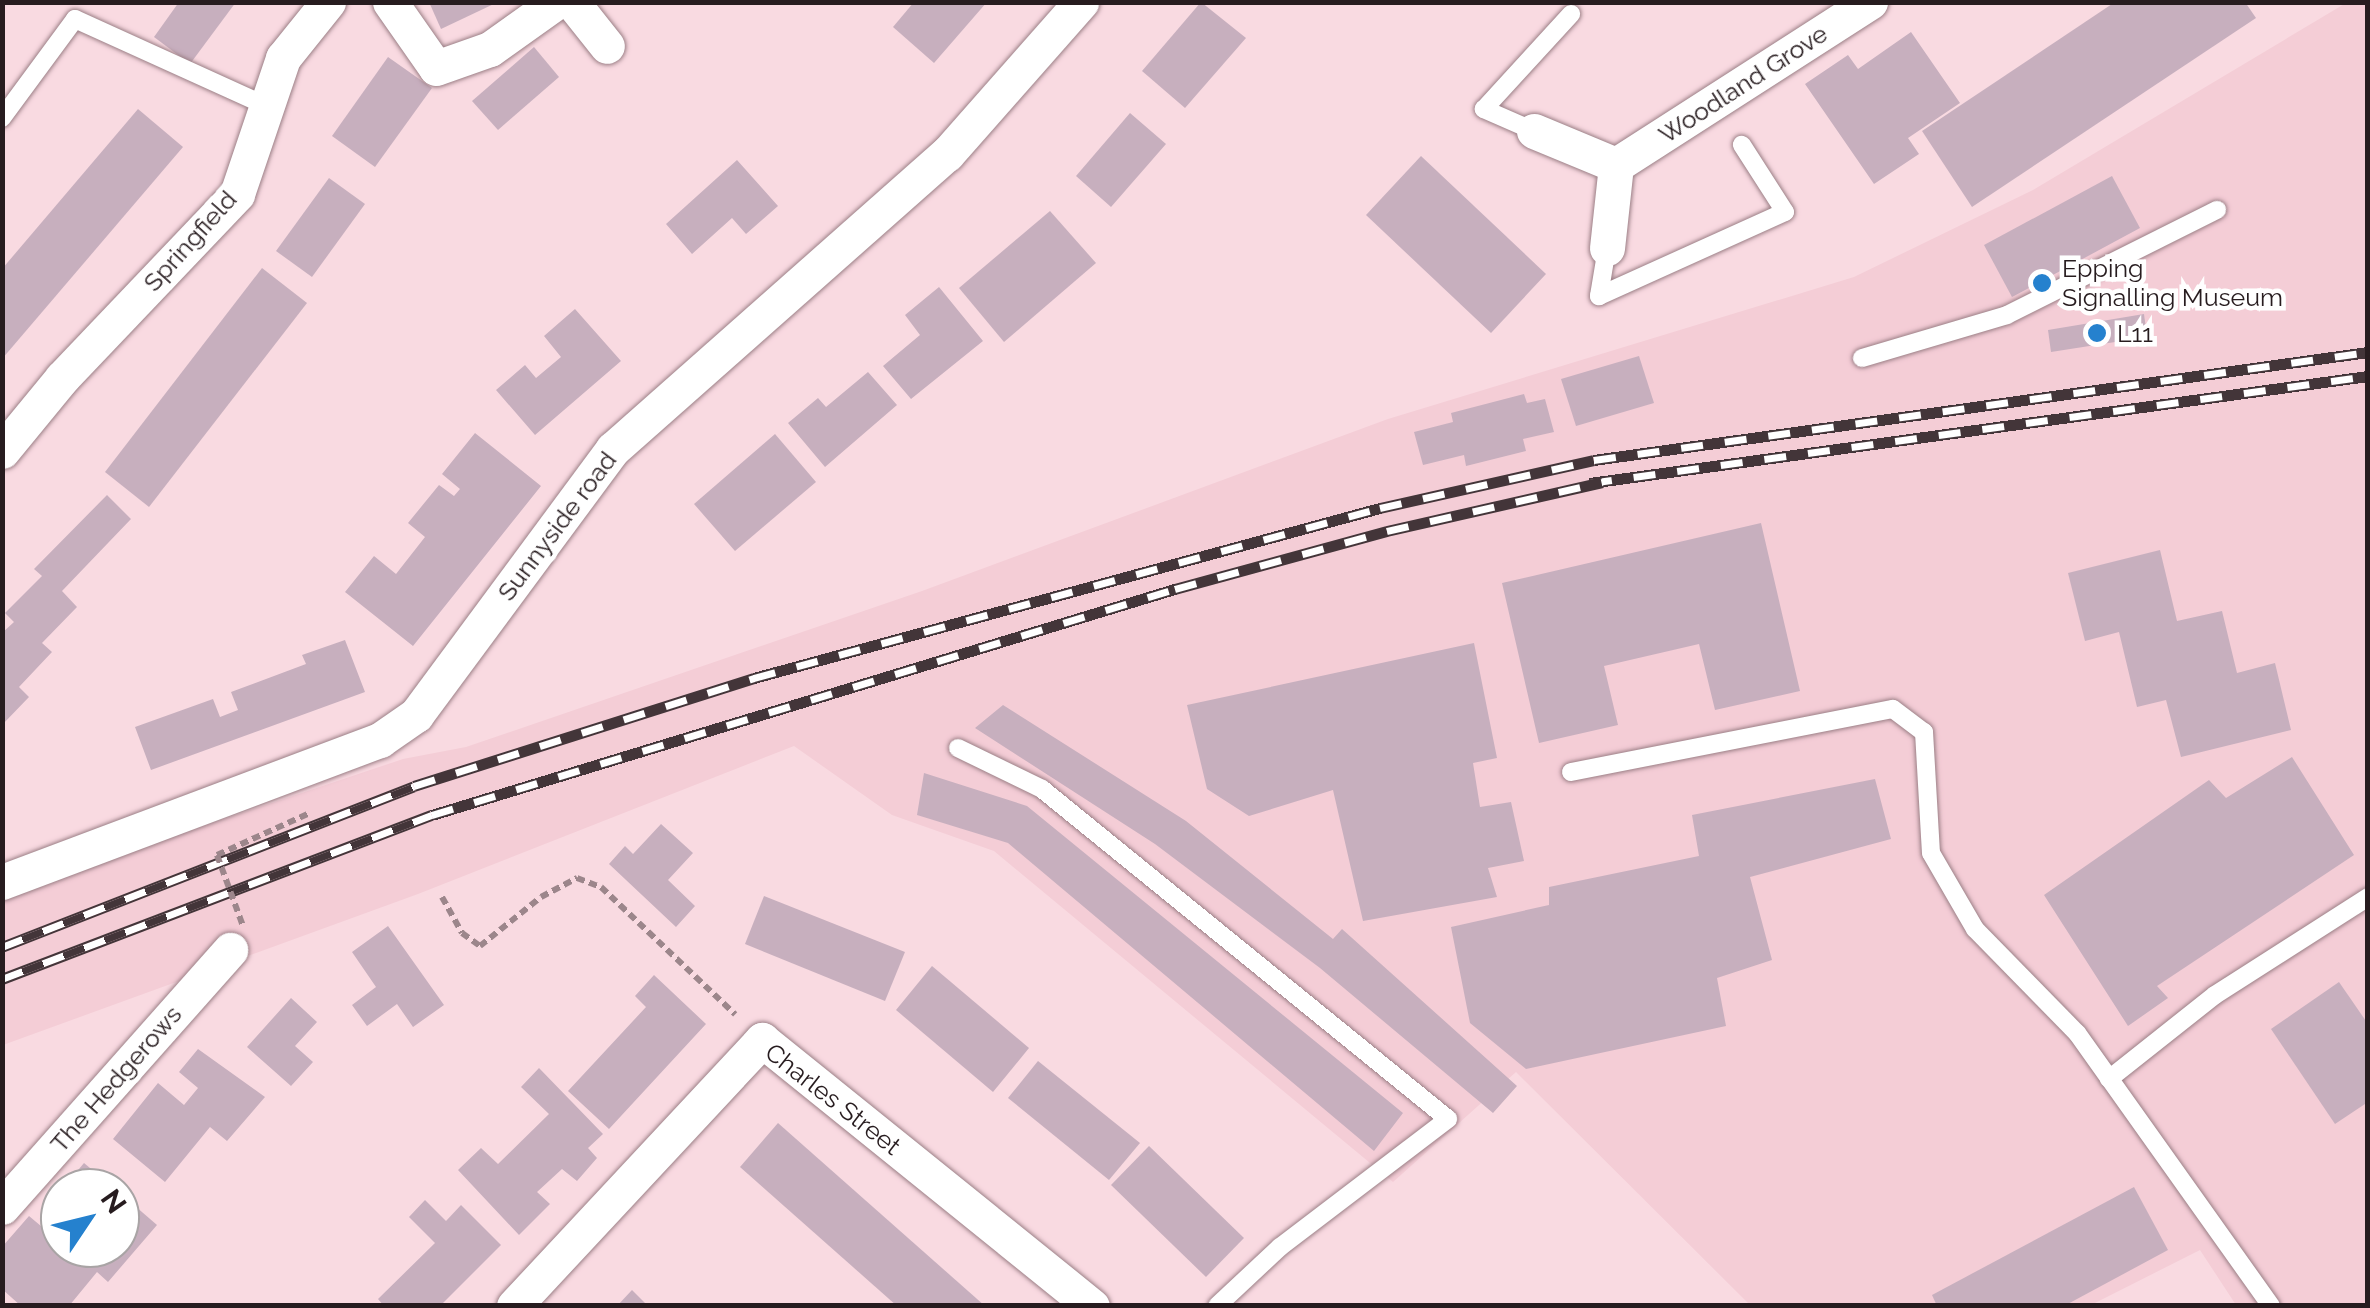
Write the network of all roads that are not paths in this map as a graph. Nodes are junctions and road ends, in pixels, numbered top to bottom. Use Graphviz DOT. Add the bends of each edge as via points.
graph roads {
  1 [pos="328,2"];
  2 [pos="390,2"];
  3 [pos="556,2"];
  4 [pos="572,2"];
  5 [pos="1081,2"];
  6 [pos="1870,2"];
  7 [pos="1571,14"];
  8 [pos="607,46"];
  9 [pos="265,105"];
  10 [pos="2,118"];
  11 [pos="1534,131"];
  12 [pos="1742,146"];
  13 [pos="1616,166"];
  14 [pos="2217,210"];
  15 [pos="1607,248"];
  16 [pos="1862,358"];
  17 [pos="2,450"];
  18 [pos="958,748"];
  19 [pos="1572,772"];
  20 [pos="6,875"];
  21 [pos="2368,896"];
  22 [pos="236,938"];
  23 [pos="2109,1079"];
  24 [pos="2,1207"];
  25 [pos="514,1306"];
  26 [pos="1092,1306"];
  27 [pos="1217,1306"];
  28 [pos="2270,1306"];
  1 -- 9 [label="street, Springfield" via="283,58"];
  2 -- 3 [label="street" via="436,68 490,49"];
  4 -- 8 [label="street"];
  5 -- 20 [label="street, Sunnyside road" via="947,154 613,450 416,715 380,740"];
  6 -- 13 [label="street, Woodland Grove"];
  7 -- 11 [label="lane" via="1484,109"];
  9 -- 10 [label="lane" via="75,18"];
  9 -- 17 [label="street, Springfield" via="238,194"];
  11 -- 13 [label="street"];
  12 -- 15 [label="lane" via="1784,212 1599,296"];
  13 -- 15 [label="street"];
  14 -- 16 [label="lane" via="2007,315"];
  18 -- 27 [label="lane" via="1042,789 1448,1118 1280,1248"];
  19 -- 23 [label="lane" via="1892,709 1924,732 1931,853 1975,930 2077,1033"];
  21 -- 23 [label="lane" via="2215,995"];
  22 -- 24 [label="street, The Hedgerows"];
  23 -- 28 [label="lane"];
  25 -- 26 [label="street, Charles Street" via="762,1040"];
}
